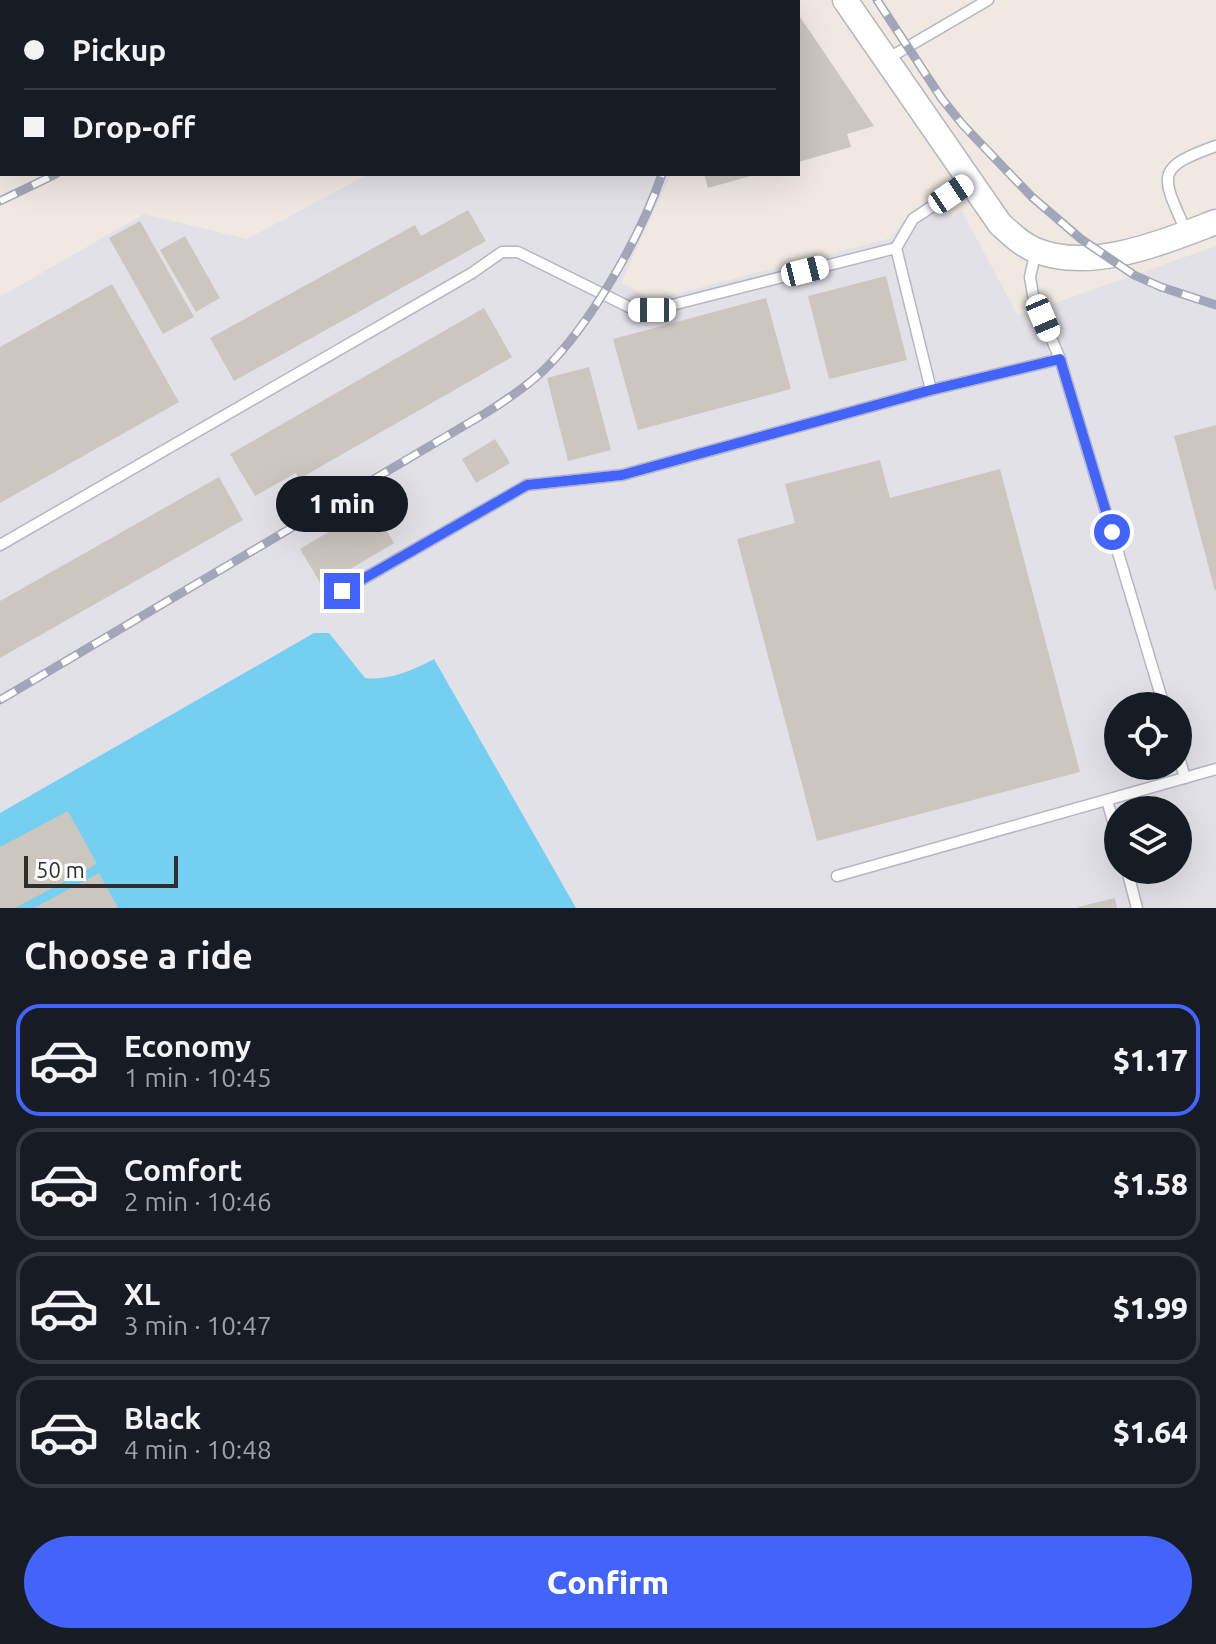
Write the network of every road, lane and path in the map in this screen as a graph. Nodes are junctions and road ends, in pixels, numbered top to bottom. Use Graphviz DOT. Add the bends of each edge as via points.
graph roads {
  1 [pos="845,0"];
  2 [pos="988,0"];
  3 [pos="887,59"];
  4 [pos="1216,146"];
  5 [pos="970,181"];
  6 [pos="1216,222"];
  7 [pos="1186,233"];
  8 [pos="896,248"];
  9 [pos="1045,253"];
  10 [pos="1060,359"];
  11 [pos="931,390"];
  12 [pos="0,545"];
  13 [pos="342,591"];
  14 [pos="1160,692"];
  15 [pos="1216,769"];
  16 [pos="1192,776"];
  17 [pos="1178,780"];
  18 [pos="1121,796"];
  19 [pos="1104,801"];
  20 [pos="837,876"];
  21 [pos="1131,884"];
  22 [pos="1137,908"];
  1 -- 3 [label="street"];
  2 -- 3 [label="lane"];
  3 -- 5 [label="street"];
  4 -- 7 [label="lane" via="1170,167 1168,192"];
  5 -- 8 [label="lane" via="913,219"];
  5 -- 9 [label="street" via="1000,224 1017,240"];
  6 -- 7 [label="street"];
  7 -- 9 [label="street" via="1106,257"];
  8 -- 11 [label="lane"];
  8 -- 12 [label="lane" via="652,310 635,310 518,252 502,252"];
  9 -- 10 [label="lane" via="1030,277"];
  10 -- 11 [label="lane"];
  10 -- 14 [label="lane"];
  11 -- 13 [label="lane" via="622,475 527,485"];
  15 -- 16 [label="lane"];
  17 -- 18 [label="lane"];
  19 -- 20 [label="lane"];
  21 -- 22 [label="lane"];
}
